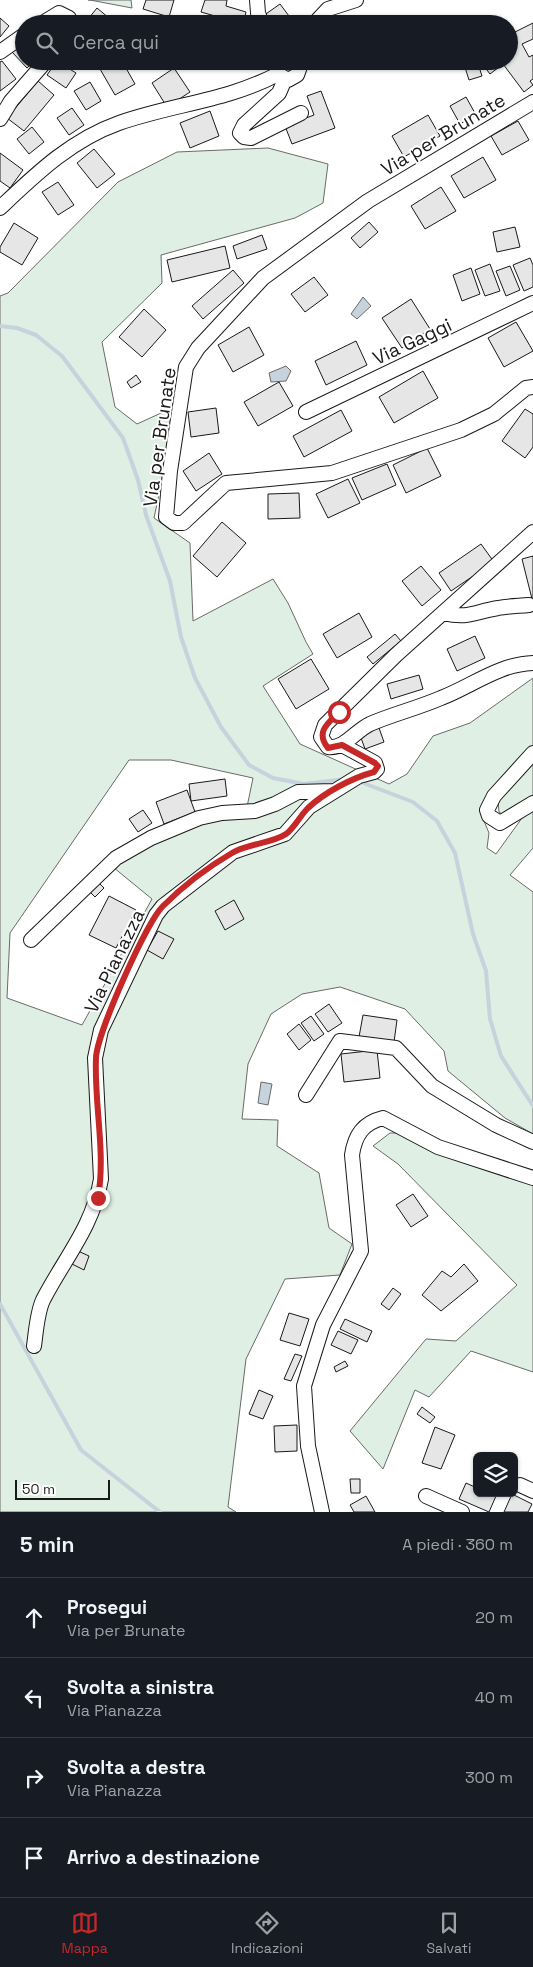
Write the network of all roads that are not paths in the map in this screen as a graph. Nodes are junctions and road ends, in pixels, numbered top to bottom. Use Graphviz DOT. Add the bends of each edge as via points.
graph roads {
  1 [pos="257,0"];
  2 [pos="356,0"];
  3 [pos="259,15"];
  4 [pos="322,15"];
  5 [pos="15,41"];
  6 [pos="0,52"];
  7 [pos="38,70"];
  8 [pos="298,70"];
  9 [pos="279,71"];
  10 [pos="533,102"];
  11 [pos="301,113"];
  12 [pos="0,119"];
  13 [pos="87,138"];
  14 [pos="31,191"];
  15 [pos="0,208"];
  16 [pos="533,303"];
  17 [pos="533,387"];
  18 [pos="306,412"];
  19 [pos="533,532"];
  20 [pos="530,604"];
  21 [pos="443,613"];
  22 [pos="533,663"];
  23 [pos="342,745"];
  24 [pos="533,753"];
  25 [pos="340,787"];
  26 [pos="533,803"];
  27 [pos="30,940"];
  28 [pos="306,1095"];
  29 [pos="533,1142"];
  30 [pos="533,1178"];
  31 [pos="34,1346"];
  32 [pos="426,1496"];
  33 [pos="322,1512"];
  34 [pos="462,1512"];
  1 -- 3 [label="street"];
  2 -- 4 [label="street" via="328,9"];
  5 -- 6 [label="street"];
  7 -- 12 [label="street"];
  8 -- 9 [label="street" via="295,78"];
  9 -- 11 [label="street" via="279,93 244,125 240,133 250,138"];
  9 -- 13 [label="street" via="252,87 118,123"];
  10 -- 17 [label="street, Via per Brunate" via="368,201 263,278 198,348 186,367 166,517 174,523 183,523 226,483 332,473 461,430 494,414 526,388"];
  13 -- 14 [label="street" via="89,144 59,165"];
  13 -- 15 [label="street" via="49,162"];
  16 -- 18 [label="street, Via Gaggi"];
  19 -- 21 [label="street"];
  20 -- 21 [label="street" via="458,617"];
  21 -- 23 [label="street" via="325,725 321,738 328,748"];
  22 -- 23 [label="street" via="497,671 444,698 370,724"];
  23 -- 25 [label="street, Via Pianazza" via="378,766 374,772"];
  24 -- 26 [label="street" via="494,796 487,810 489,816 500,823"];
  25 -- 27 [label="street" via="298,792 255,812 222,812 199,818 151,838 116,858"];
  25 -- 31 [label="street, Via Pianazza" via="309,807 285,834 233,852 163,906 156,915 101,1030 96,1058 101,1158 98,1198 73,1252 42,1302"];
  28 -- 29 [label="street" via="340,1041 396,1048 432,1086 496,1125"];
  30 -- 33 [label="street" via="438,1146 383,1118 370,1122 360,1131 352,1155 361,1252 323,1325 304,1386 308,1446"];
  32 -- 34 [label="street"];
}
